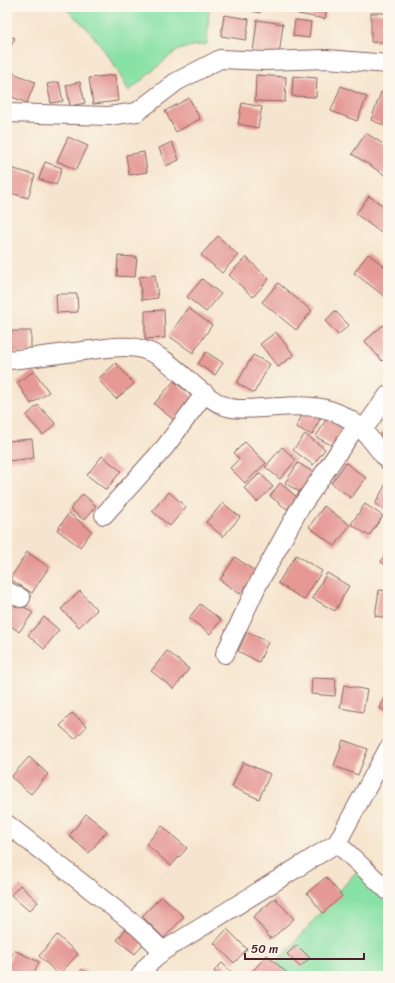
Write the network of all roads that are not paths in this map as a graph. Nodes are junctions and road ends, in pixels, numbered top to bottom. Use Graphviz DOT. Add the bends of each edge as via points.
graph roads {
  1 [pos="388,64"];
  2 [pos="7,113"];
  3 [pos="7,360"];
  4 [pos="204,393"];
  5 [pos="388,395"];
  6 [pos="360,427"];
  7 [pos="388,461"];
  8 [pos="104,515"];
  9 [pos="225,654"];
  10 [pos="388,749"];
  11 [pos="7,824"];
  12 [pos="337,843"];
  13 [pos="388,891"];
  14 [pos="163,951"];
  15 [pos="140,976"];
  1 -- 2 [label="street" via="327,59 220,59 176,82 137,112 109,116"];
  3 -- 4 [label="street" via="136,347 158,354"];
  4 -- 6 [label="street" via="228,407 248,409 307,405 329,408"];
  4 -- 8 [label="street" via="165,447"];
  5 -- 6 [label="street"];
  6 -- 7 [label="street"];
  6 -- 9 [label="street" via="298,511 257,586"];
  10 -- 12 [label="street"];
  11 -- 14 [label="street" via="138,927"];
  12 -- 13 [label="street"];
  12 -- 14 [label="street"];
  14 -- 15 [label="street"];
}
